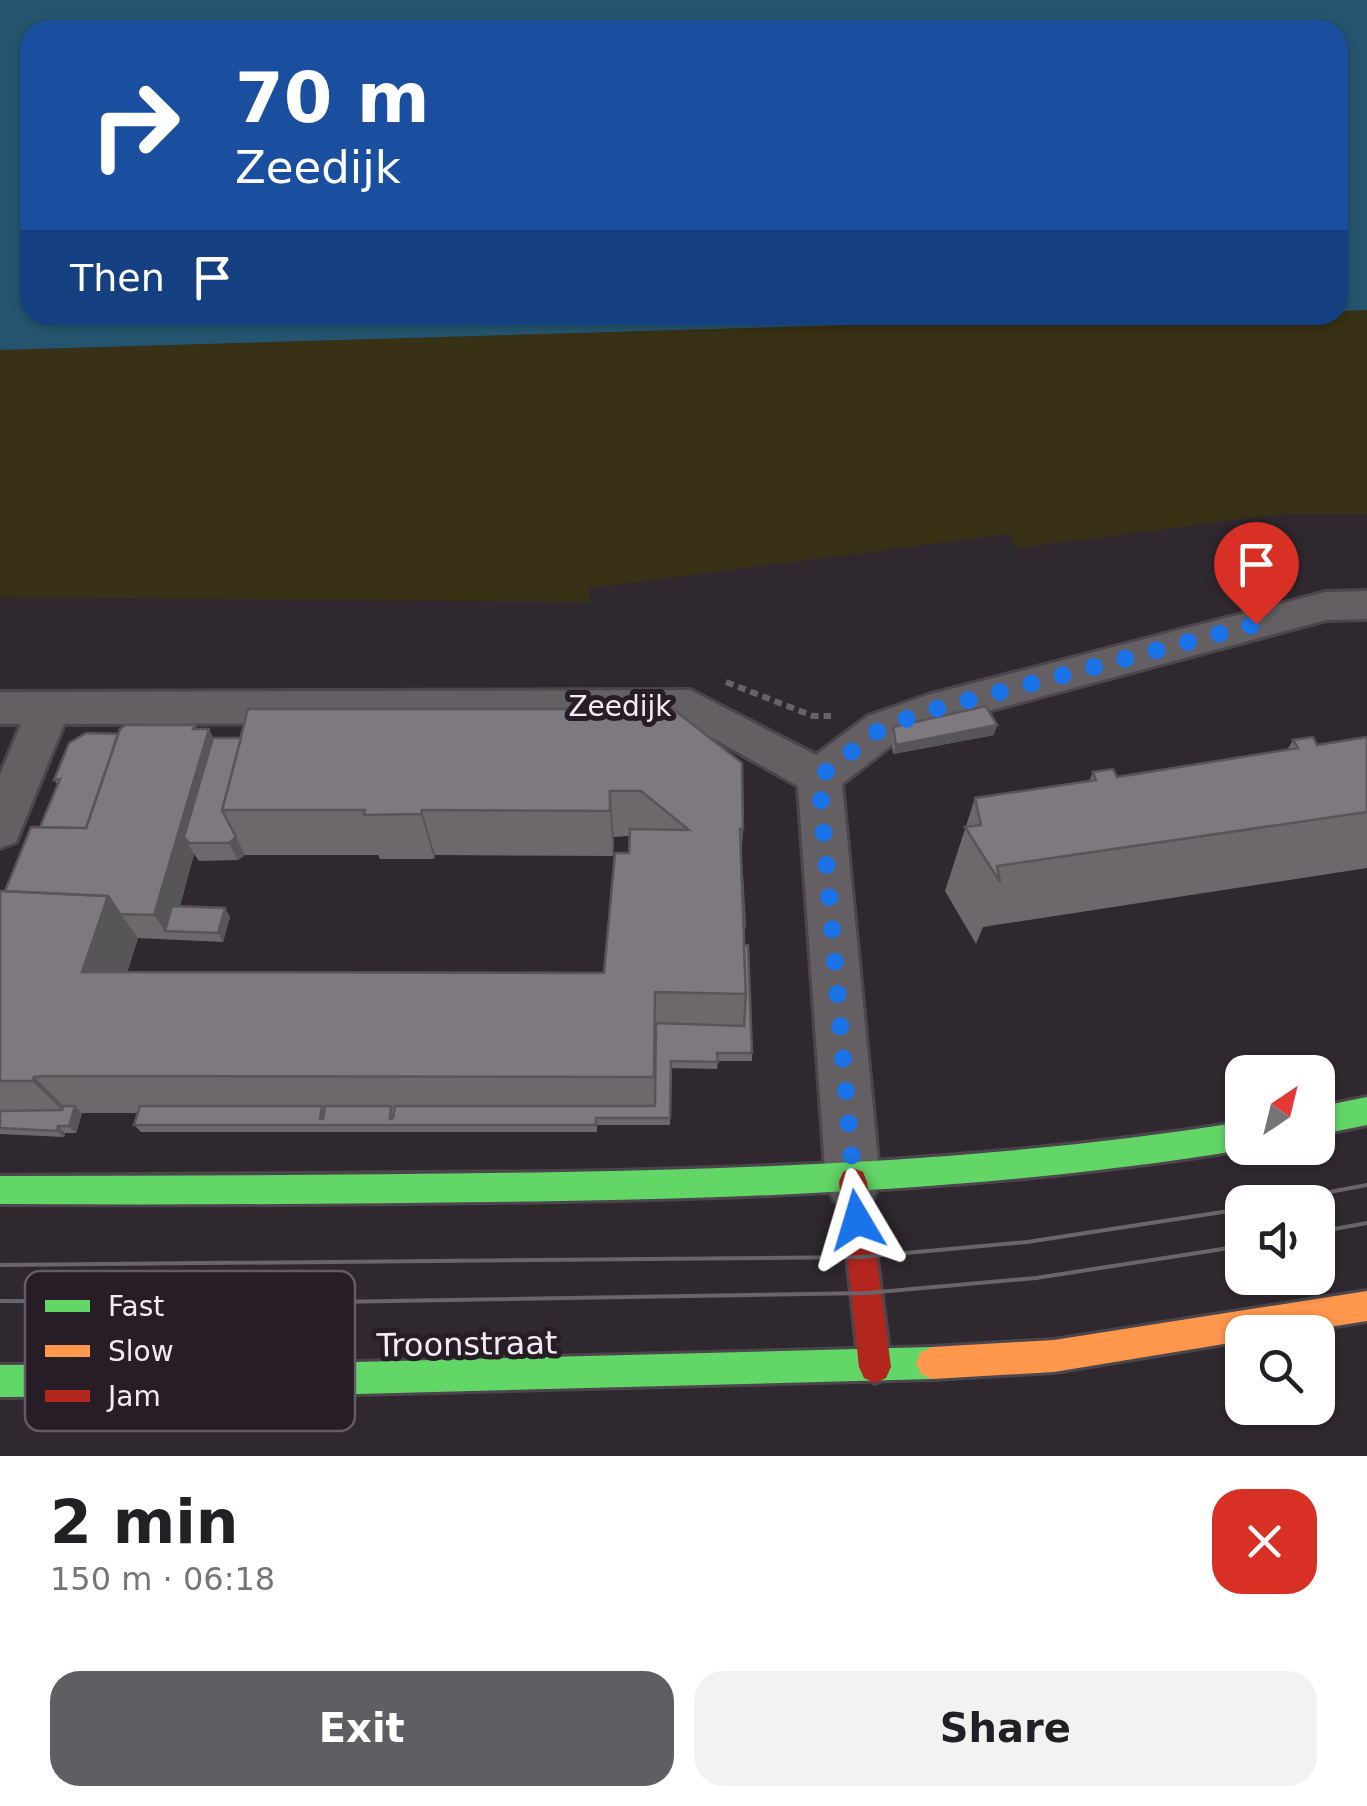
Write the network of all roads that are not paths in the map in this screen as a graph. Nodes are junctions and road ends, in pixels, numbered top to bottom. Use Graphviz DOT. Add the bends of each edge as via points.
graph roads {
  1 [pos="1367,606"];
  2 [pos="0,708"];
  3 [pos="48,708"];
  4 [pos="819,777"];
  5 [pos="0,828"];
  6 [pos="1367,1112"];
  7 [pos="1335,1118"];
  8 [pos="1225,1138"];
  9 [pos="852,1182"];
  10 [pos="0,1190"];
  11 [pos="1367,1306"];
  12 [pos="876,1367"];
  13 [pos="355,1378"];
  14 [pos="0,1381"];
  15 [pos="25,1381"];
  1 -- 4 [label="street" via="1326,606 928,711 882,728"];
  2 -- 3 [label="street, Zeedijk"];
  3 -- 4 [label="street, Zeedijk" via="690,706"];
  3 -- 5 [label="street"];
  4 -- 9 [label="street"];
  6 -- 7 [label="street"];
  8 -- 9 [label="street" via="1009,1169"];
  9 -- 10 [label="street"];
  9 -- 12 [label="street"];
  11 -- 12 [label="street, Troonstraat" via="1054,1356"];
  12 -- 13 [label="street, Troonstraat"];
  14 -- 15 [label="street, Troonstraat"];
}
